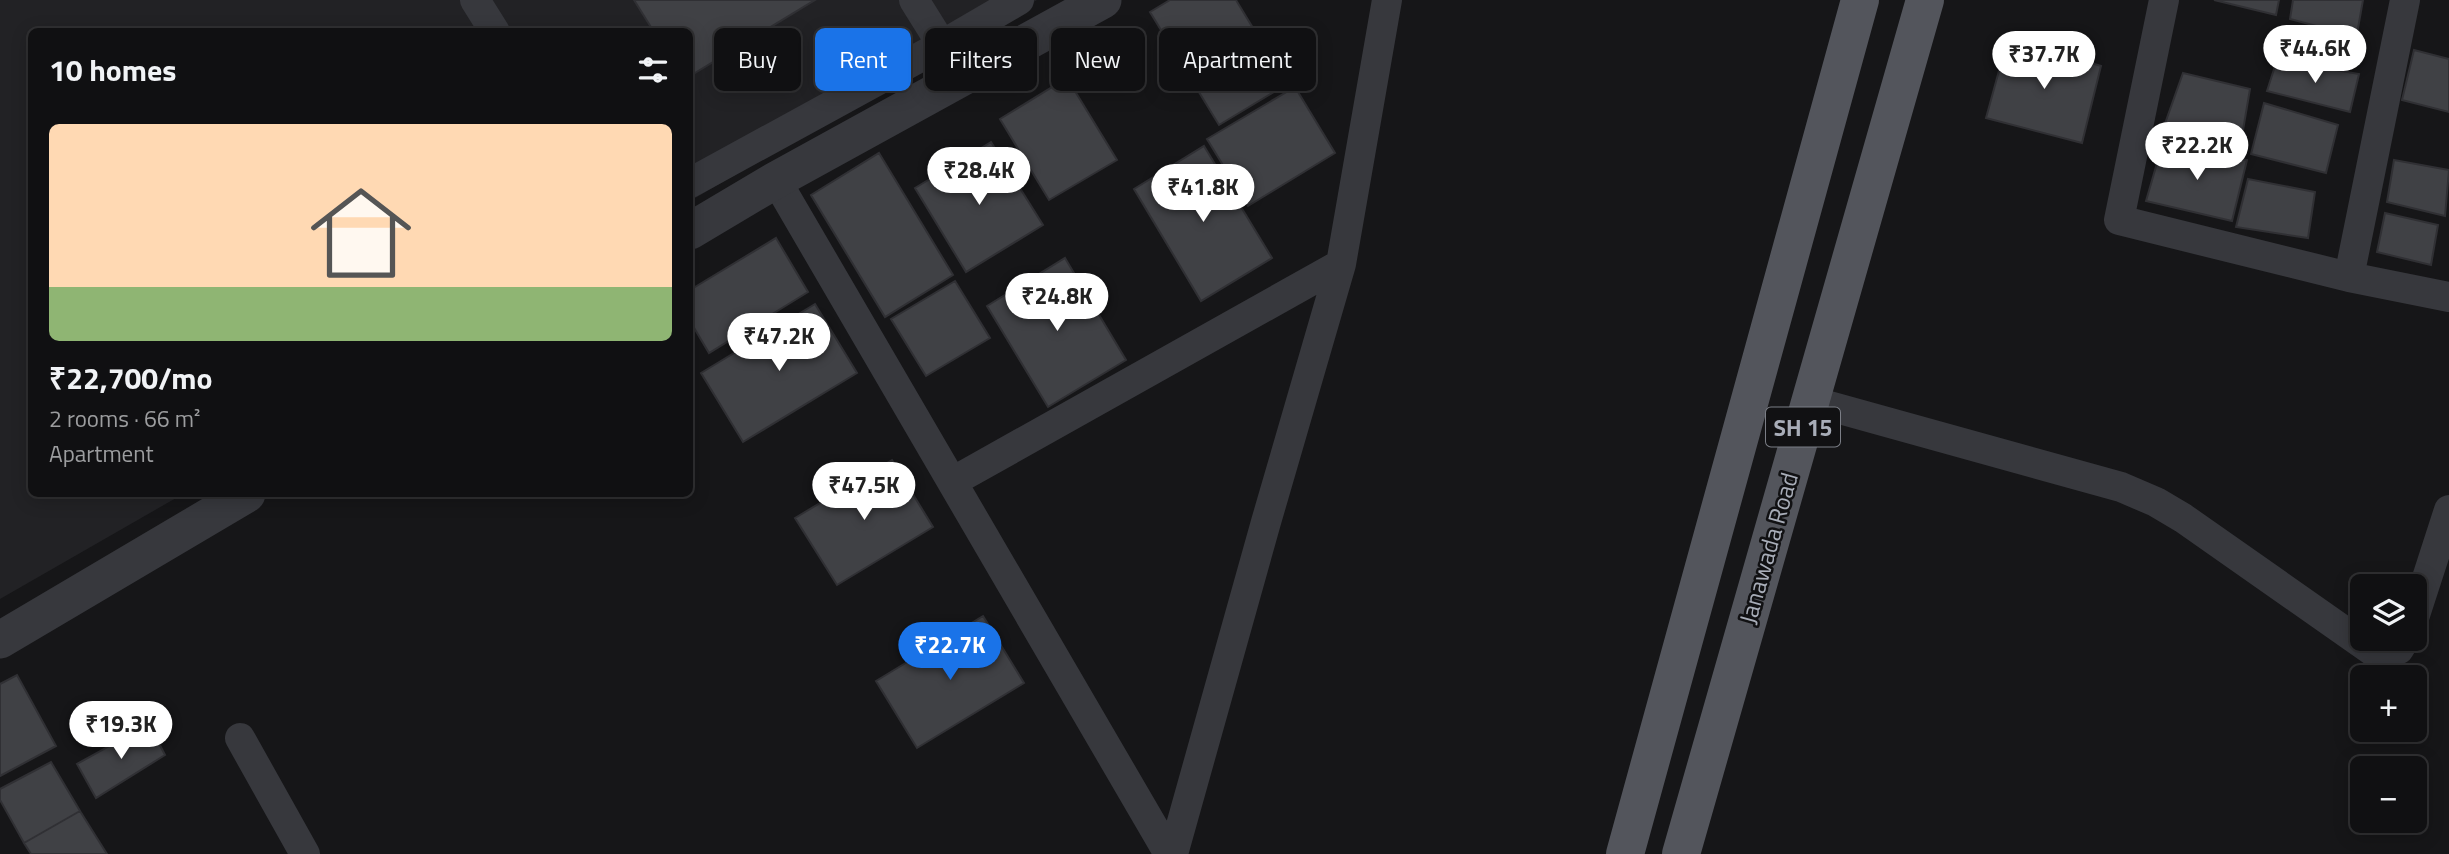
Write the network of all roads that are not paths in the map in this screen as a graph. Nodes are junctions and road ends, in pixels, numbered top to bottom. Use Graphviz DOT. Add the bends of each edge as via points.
graph roads {
  1 [pos="475,0"];
  2 [pos="914,0"];
  3 [pos="1018,0"];
  4 [pos="1103,0"];
  5 [pos="1387,0"];
  6 [pos="1860,0"];
  7 [pos="1925,0"];
  8 [pos="2164,0"];
  9 [pos="2405,0"];
  10 [pos="492,28"];
  11 [pos="931,28"];
  12 [pos="971,28"];
  13 [pos="925,54"];
  14 [pos="776,180"];
  15 [pos="693,181"];
  16 [pos="693,229"];
  17 [pos="1341,264"];
  18 [pos="2349,277"];
  19 [pos="2449,297"];
  20 [pos="1811,401"];
  21 [pos="952,482"];
  22 [pos="242,497"];
  23 [pos="2449,510"];
  24 [pos="2427,578"];
  25 [pos="2350,635"];
  26 [pos="0,640"];
  27 [pos="240,738"];
  28 [pos="305,854"];
  29 [pos="1171,854"];
  30 [pos="1625,854"];
  31 [pos="1681,854"];
  1 -- 10 [label="street"];
  2 -- 11 [label="street"];
  3 -- 12 [label="street"];
  4 -- 14 [label="street"];
  5 -- 17 [label="street"];
  6 -- 30 [label="main road, SH 15"];
  7 -- 20 [label="main road, Janawada Road / SH 15"];
  8 -- 18 [label="street" via="2119,220"];
  9 -- 18 [label="street"];
  13 -- 15 [label="street"];
  14 -- 16 [label="street"];
  14 -- 21 [label="street"];
  17 -- 21 [label="street"];
  17 -- 29 [label="street"];
  18 -- 19 [label="street"];
  20 -- 25 [label="street" via="2120,487 2183,518"];
  20 -- 31 [label="main road, Janawada Road / SH 15"];
  21 -- 29 [label="street"];
  22 -- 26 [label="street"];
  23 -- 24 [label="street"];
  27 -- 28 [label="street"];
}
